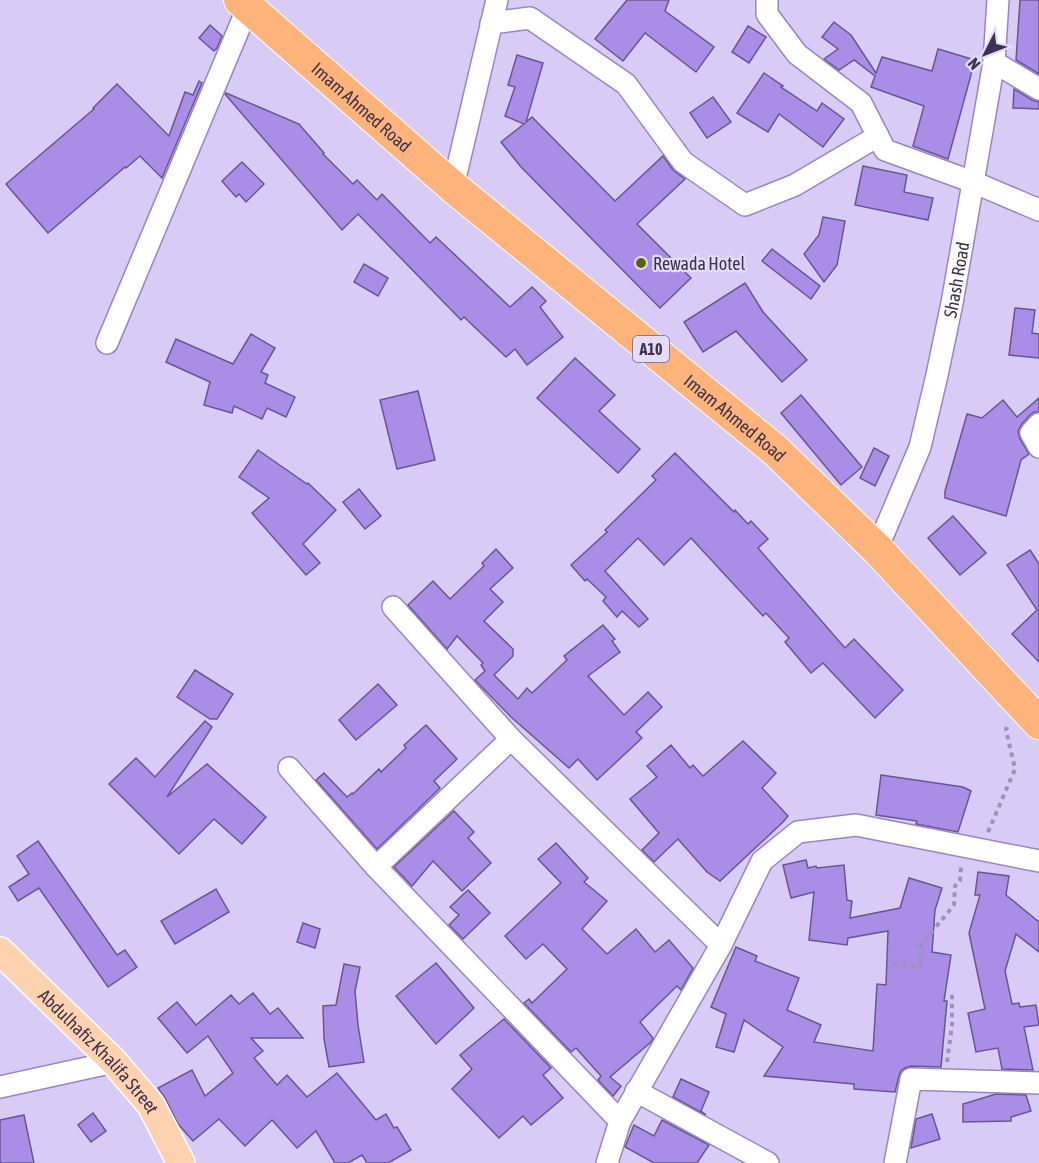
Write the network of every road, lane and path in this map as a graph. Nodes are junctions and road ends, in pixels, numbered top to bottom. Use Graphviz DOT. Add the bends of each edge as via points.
graph roads {
  1 [pos="497,0"];
  2 [pos="767,0"];
  3 [pos="998,0"];
  4 [pos="244,4"];
  5 [pos="491,23"];
  6 [pos="994,62"];
  7 [pos="1039,89"];
  8 [pos="878,136"];
  9 [pos="973,182"];
  10 [pos="453,187"];
  11 [pos="1039,210"];
  12 [pos="107,343"];
  13 [pos="1039,424"];
  14 [pos="1039,447"];
  15 [pos="877,549"];
  16 [pos="393,607"];
  17 [pos="1029,712"];
  18 [pos="512,739"];
  19 [pos="288,768"];
  20 [pos="971,847"];
  21 [pos="1039,861"];
  22 [pos="376,867"];
  23 [pos="721,945"];
  24 [pos="0,951"];
  25 [pos="893,964"];
  26 [pos="952,994"];
  27 [pos="114,1062"];
  28 [pos="944,1080"];
  29 [pos="1039,1083"];
  30 [pos="0,1087"];
  31 [pos="636,1091"];
  32 [pos="620,1121"];
  33 [pos="181,1163"];
  34 [pos="607,1163"];
  35 [pos="768,1163"];
  36 [pos="895,1163"];
  1 -- 5 [label="street"];
  2 -- 8 [label="street" via="767,14 797,54 861,103"];
  3 -- 6 [label="street, Shash Road"];
  4 -- 10 [label="highway, Imam Ahmed Road / A10"];
  4 -- 12 [label="street"];
  5 -- 8 [label="street" via="530,18 626,84 683,162 745,205 795,185"];
  5 -- 10 [label="street"];
  6 -- 7 [label="street"];
  6 -- 9 [label="street, Shash Road"];
  8 -- 9 [label="street" via="885,150"];
  9 -- 11 [label="street"];
  9 -- 15 [label="street, Shash Road" via="952,303 920,447"];
  10 -- 15 [label="highway, Imam Ahmed Road / A10" via="775,450"];
  13 -- 14 [label="street" via="1031,432"];
  15 -- 17 [label="highway, Imam Ahmed Road / A10"];
  16 -- 18 [label="street"];
  17 -- 20 [label="path" via="1006,730 1015,769"];
  18 -- 22 [label="street"];
  18 -- 23 [label="street"];
  19 -- 22 [label="street"];
  20 -- 21 [label="street"];
  20 -- 23 [label="street" via="856,825 798,832 762,861"];
  20 -- 25 [label="path" via="955,886 954,905 921,945 920,966"];
  22 -- 32 [label="street"];
  23 -- 31 [label="street"];
  24 -- 27 [label="main road, Abdulhafiz Khalifa Street"];
  26 -- 28 [label="path"];
  27 -- 30 [label="street"];
  27 -- 33 [label="main road, Abdulhafiz Khalifa Street" via="152,1105"];
  28 -- 29 [label="street"];
  28 -- 36 [label="street" via="911,1079"];
  31 -- 32 [label="street"];
  31 -- 35 [label="street"];
  32 -- 34 [label="street"];
}
